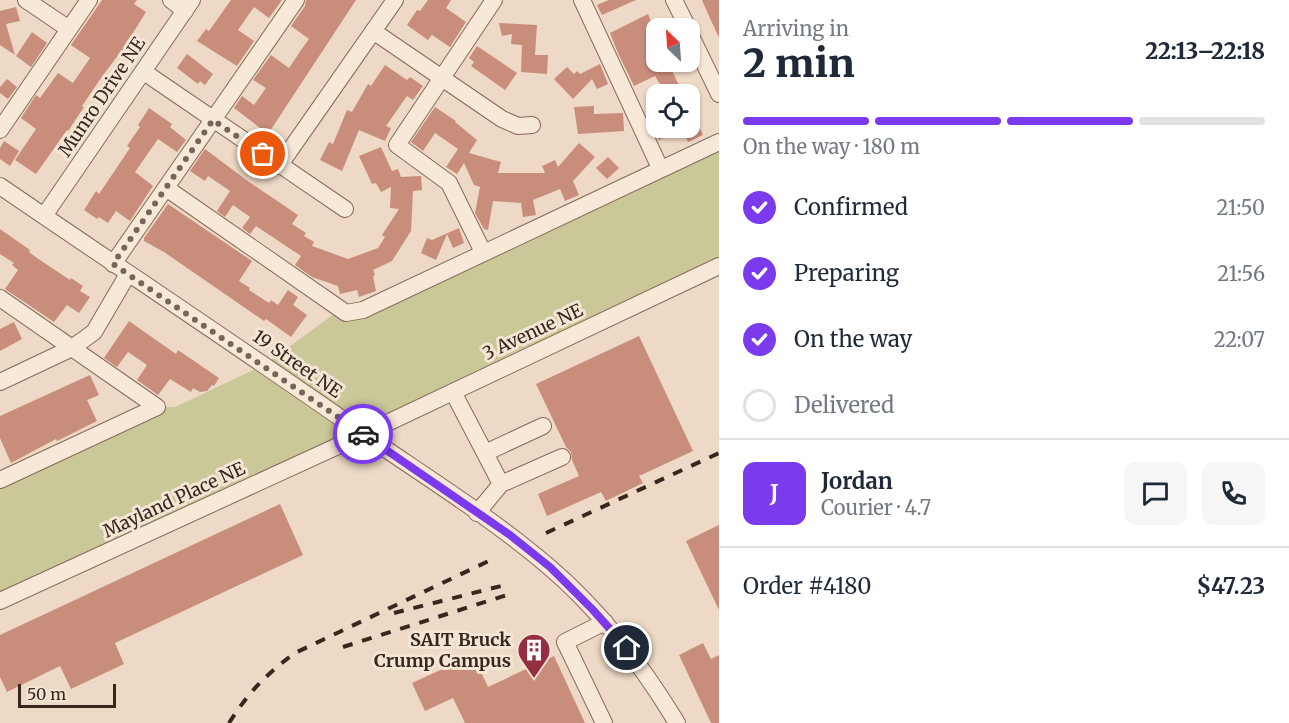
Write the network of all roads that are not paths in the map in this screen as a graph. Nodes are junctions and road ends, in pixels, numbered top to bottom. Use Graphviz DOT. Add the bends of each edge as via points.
graph roads {
  1 [pos="26,0"];
  2 [pos="89,0"];
  3 [pos="171,0"];
  4 [pos="296,0"];
  5 [pos="394,0"];
  6 [pos="494,0"];
  7 [pos="582,0"];
  8 [pos="674,0"];
  9 [pos="188,5"];
  10 [pos="683,18"];
  11 [pos="69,29"];
  12 [pos="373,31"];
  13 [pos="700,55"];
  14 [pos="144,72"];
  15 [pos="441,78"];
  16 [pos="719,94"];
  17 [pos="213,120"];
  18 [pos="532,125"];
  19 [pos="0,130"];
  20 [pos="719,142"];
  21 [pos="279,166"];
  22 [pos="660,168"];
  23 [pos="0,186"];
  24 [pos="166,188"];
  25 [pos="345,209"];
  26 [pos="44,216"];
  27 [pos="483,252"];
  28 [pos="113,264"];
  29 [pos="719,266"];
  30 [pos="128,274"];
  31 [pos="0,298"];
  32 [pos="72,348"];
  33 [pos="0,382"];
  34 [pos="453,392"];
  35 [pos="543,426"];
  36 [pos="364,434"];
  37 [pos="485,453"];
  38 [pos="562,457"];
  39 [pos="0,480"];
  40 [pos="501,484"];
  41 [pos="477,513"];
  42 [pos="0,601"];
  43 [pos="605,622"];
  44 [pos="604,723"];
  45 [pos="677,723"];
  1 -- 11 [label="street"];
  2 -- 11 [label="street"];
  3 -- 9 [label="street"];
  4 -- 17 [label="street"];
  5 -- 12 [label="street"];
  6 -- 15 [label="street"];
  7 -- 22 [label="street"];
  8 -- 10 [label="street"];
  9 -- 14 [label="street, Munro Drive NE"];
  11 -- 19 [label="street"];
  12 -- 15 [label="street"];
  12 -- 21 [label="street"];
  13 -- 16 [label="street"];
  14 -- 17 [label="street"];
  14 -- 26 [label="street, Munro Drive NE"];
  15 -- 18 [label="street" via="502,118 518,126"];
  15 -- 27 [label="street" via="397,145 448,183"];
  17 -- 21 [label="street"];
  17 -- 24 [label="street"];
  20 -- 22 [label="street"];
  21 -- 25 [label="street"];
  22 -- 27 [label="street"];
  23 -- 26 [label="street, 19 Street NE"];
  24 -- 27 [label="street" via="346,313 363,310"];
  24 -- 28 [label="street"];
  26 -- 28 [label="street, 19 Street NE"];
  28 -- 30 [label="street, 19 Street NE"];
  29 -- 34 [label="street, 3 Avenue NE"];
  30 -- 32 [label="street" via="93,332"];
  30 -- 36 [label="street, 19 Street NE"];
  31 -- 32 [label="street"];
  32 -- 33 [label="street"];
  32 -- 39 [label="street" via="157,407"];
  34 -- 36 [label="street, 3 Avenue NE"];
  34 -- 37 [label="street"];
  35 -- 37 [label="street"];
  36 -- 41 [label="street, 19 Street NE"];
  36 -- 42 [label="street, Mayland Place NE"];
  37 -- 40 [label="street"];
  38 -- 40 [label="street"];
  40 -- 41 [label="street"];
  41 -- 43 [label="street, 19 Street NE" via="550,567"];
  43 -- 44 [label="street" via="565,642"];
  43 -- 45 [label="street, 19 Street NE"];
}
